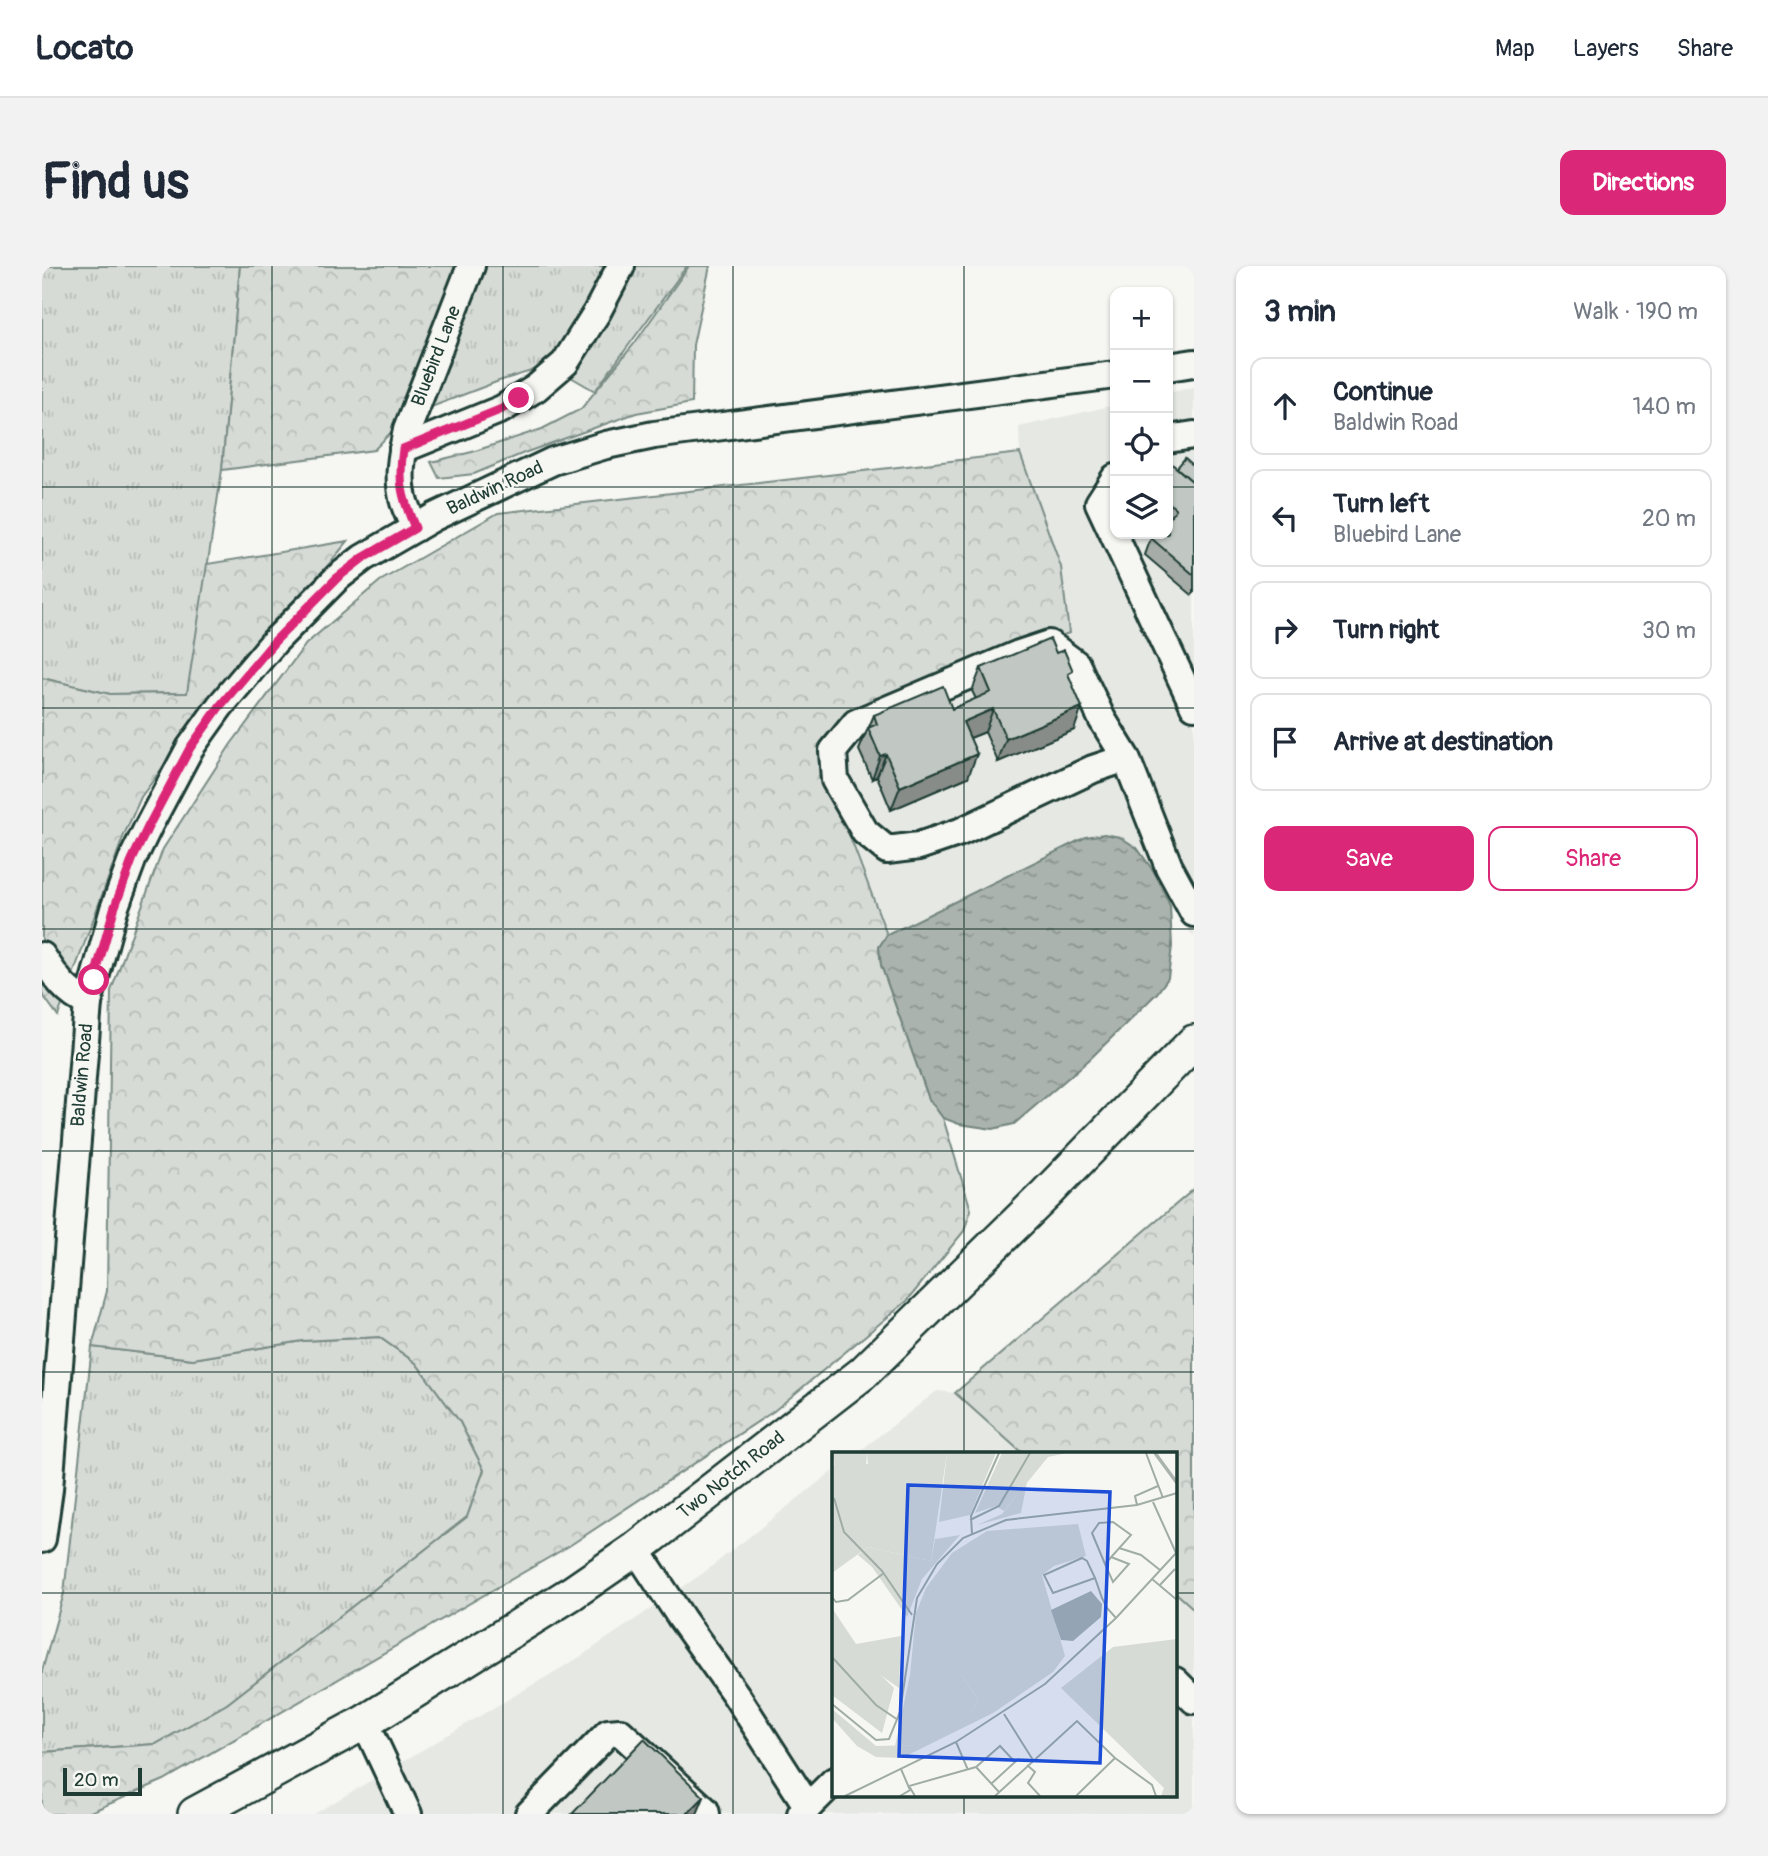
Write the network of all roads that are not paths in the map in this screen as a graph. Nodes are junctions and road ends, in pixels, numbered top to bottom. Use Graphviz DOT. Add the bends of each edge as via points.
graph roads {
  1 [pos="471,266"];
  2 [pos="621,266"];
  3 [pos="1194,363"];
  4 [pos="1173,366"];
  5 [pos="1110,376"];
  6 [pos="1194,435"];
  7 [pos="1173,438"];
  8 [pos="403,449"];
  9 [pos="1110,485"];
  10 [pos="1110,526"];
  11 [pos="415,528"];
  12 [pos="1117,539"];
  13 [pos="1187,670"];
  14 [pos="1194,706"];
  15 [pos="1126,758"];
  16 [pos="1194,913"];
  17 [pos="42,956"];
  18 [pos="88,1003"];
  19 [pos="1194,1042"];
  20 [pos="42,1539"];
  21 [pos="636,1549"];
  22 [pos="1176,1682"];
  23 [pos="1194,1700"];
  24 [pos="365,1722"];
  25 [pos="832,1783"];
  26 [pos="804,1810"];
  27 [pos="195,1814"];
  28 [pos="408,1814"];
  29 [pos="529,1814"];
  30 [pos="706,1814"];
  1 -- 8 [label="street, Bluebird Lane"];
  2 -- 8 [label="street" via="565,362 536,388 502,409"];
  3 -- 4 [label="street"];
  5 -- 11 [label="street, Baldwin Road" via="606,444 553,461"];
  6 -- 7 [label="street"];
  8 -- 11 [label="street, Bluebird Lane" via="401,488"];
  9 -- 10 [label="street" via="1098,503"];
  11 -- 18 [label="street, Baldwin Road" via="363,558 312,602 220,706 190,748 133,858"];
  12 -- 13 [label="street"];
  13 -- 14 [label="street"];
  15 -- 15 [label="street" via="960,832 919,846 887,850 865,832 835,780 833,751 856,723 1049,644 1076,664"];
  15 -- 16 [label="street" via="1169,867"];
  17 -- 18 [label="street" via="61,985"];
  18 -- 20 [label="street, Baldwin Road"];
  19 -- 21 [label="main road, Two Notch Road" via="863,1373"];
  21 -- 24 [label="main road, Two Notch Road"];
  21 -- 26 [label="street" via="736,1695"];
  22 -- 23 [label="street"];
  24 -- 27 [label="main road, Two Notch Road"];
  24 -- 28 [label="street"];
  25 -- 26 [label="street"];
  29 -- 30 [label="street" via="608,1733 620,1732"];
}
